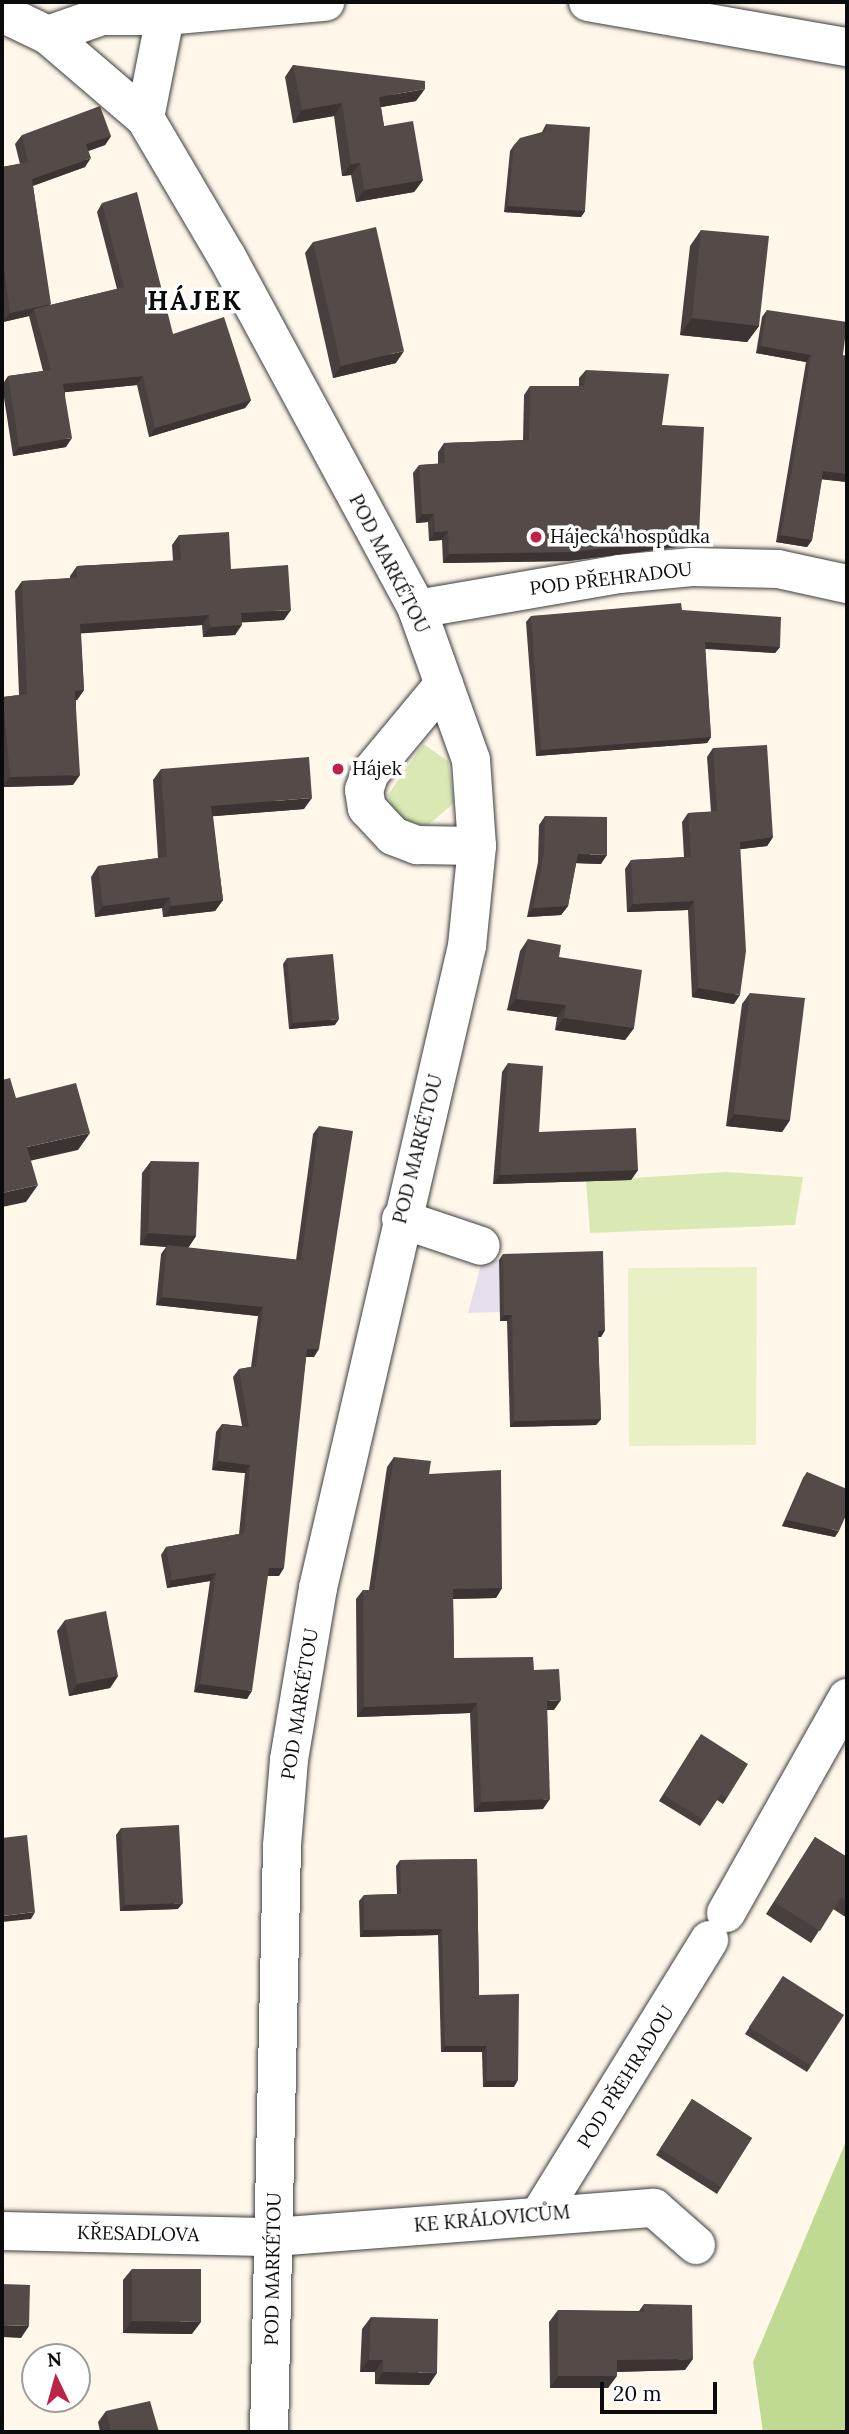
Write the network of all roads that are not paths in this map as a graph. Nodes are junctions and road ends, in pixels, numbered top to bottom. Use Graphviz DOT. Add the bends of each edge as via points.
graph roads {
  1 [pos="325,2"];
  2 [pos="588,2"];
  3 [pos="167,9"];
  4 [pos="2,13"];
  5 [pos="48,34"];
  6 [pos="847,47"];
  7 [pos="145,118"];
  8 [pos="847,584"];
  9 [pos="417,609"];
  10 [pos="444,684"];
  11 [pos="477,846"];
  12 [pos="401,1219"];
  13 [pos="481,1245"];
  14 [pos="847,1698"];
  15 [pos="540,2214"];
  16 [pos="2,2231"];
  17 [pos="274,2237"];
  18 [pos="696,2245"];
  19 [pos="270,2432"];
  1 -- 3 [label="street"];
  2 -- 6 [label="street"];
  3 -- 5 [label="street" via="102,16"];
  3 -- 7 [label="street"];
  4 -- 5 [label="street, POD MARKÉTOU"];
  5 -- 7 [label="street, POD MARKÉTOU"];
  7 -- 9 [label="street, POD MARKÉTOU" via="227,257"];
  8 -- 9 [label="street, POD PŘEHRADOU" via="778,569 692,567 619,574"];
  9 -- 10 [label="street, POD MARKÉTOU"];
  10 -- 11 [label="street, POD MARKÉTOU" via="471,760"];
  10 -- 11 [label="street" via="370,773 365,790 367,808 393,836 417,845"];
  11 -- 12 [label="street, POD MARKÉTOU" via="467,946"];
  12 -- 13 [label="street"];
  12 -- 17 [label="street, POD MARKÉTOU" via="318,1587 289,1759 282,1846"];
  14 -- 15 [label="street, POD PŘEHRADOU" via="717,1927"];
  15 -- 17 [label="street, KE KRÁLOVICŮM"];
  15 -- 18 [label="street, KE KRÁLOVICŮM" via="654,2208"];
  16 -- 17 [label="street, KŘESADLOVA"];
  17 -- 19 [label="street, POD MARKÉTOU"];
}
